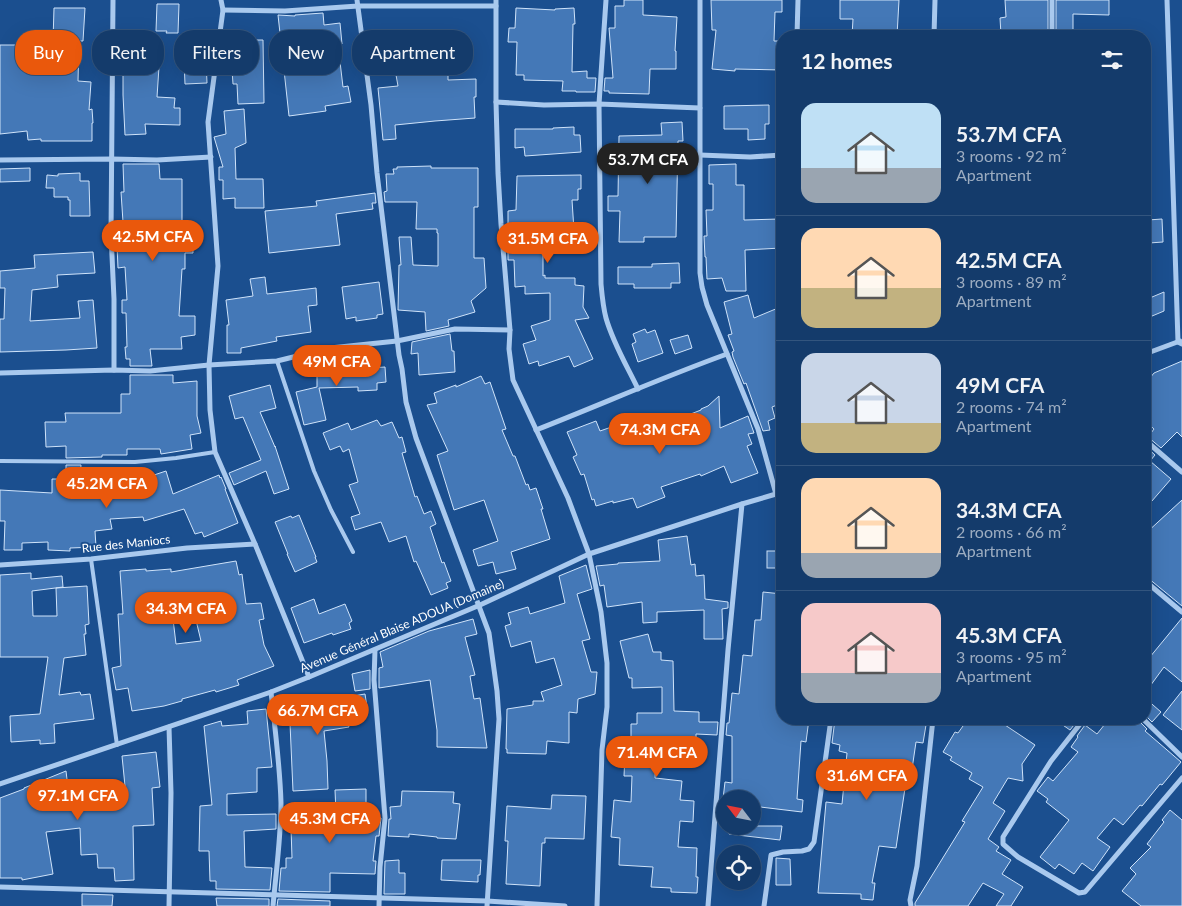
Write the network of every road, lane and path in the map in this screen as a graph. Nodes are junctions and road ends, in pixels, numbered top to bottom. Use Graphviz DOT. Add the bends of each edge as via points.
graph roads {
  1 [pos="113,0"];
  2 [pos="221,0"];
  3 [pos="357,0"];
  4 [pos="606,0"];
  5 [pos="700,0"];
  6 [pos="798,0"];
  7 [pos="935,0"];
  8 [pos="1052,0"];
  9 [pos="1167,0"];
  10 [pos="496,3"];
  11 [pos="358,6"];
  12 [pos="223,10"];
  13 [pos="797,30"];
  14 [pos="934,30"];
  15 [pos="1052,30"];
  16 [pos="496,102"];
  17 [pos="599,104"];
  18 [pos="700,108"];
  19 [pos="700,155"];
  20 [pos="776,156"];
  21 [pos="212,157"];
  22 [pos="112,159"];
  23 [pos="0,160"];
  24 [pos="510,330"];
  25 [pos="397,341"];
  26 [pos="1181,342"];
  27 [pos="1151,352"];
  28 [pos="727,354"];
  29 [pos="276,361"];
  30 [pos="209,365"];
  31 [pos="114,370"];
  32 [pos="0,373"];
  33 [pos="638,389"];
  34 [pos="536,430"];
  35 [pos="1151,445"];
  36 [pos="215,452"];
  37 [pos="0,461"];
  38 [pos="1182,472"];
  39 [pos="776,494"];
  40 [pos="742,504"];
  41 [pos="255,544"];
  42 [pos="353,552"];
  43 [pos="589,554"];
  44 [pos="90,559"];
  45 [pos="0,566"];
  46 [pos="1151,586"];
  47 [pos="480,605"];
  48 [pos="1182,612"];
  49 [pos="375,650"];
  50 [pos="309,677"];
  51 [pos="271,692"];
  52 [pos="830,725"];
  53 [pos="932,725"];
  54 [pos="1079,725"];
  55 [pos="1149,725"];
  56 [pos="169,727"];
  57 [pos="117,745"];
  58 [pos="1182,757"];
  59 [pos="1182,778"];
  60 [pos="0,784"];
  61 [pos="0,888"];
  62 [pos="169,893"];
  63 [pos="274,895"];
  64 [pos="379,898"];
  65 [pos="487,903"];
  66 [pos="169,906"];
  67 [pos="273,906"];
  68 [pos="379,906"];
  69 [pos="565,906"];
  70 [pos="597,906"];
  71 [pos="708,906"];
  72 [pos="764,906"];
  73 [pos="911,906"];
  1 -- 22 [label="street"];
  2 -- 12 [label="street"];
  3 -- 11 [label="street"];
  4 -- 17 [label="street"];
  5 -- 18 [label="street"];
  6 -- 13 [label="street"];
  7 -- 14 [label="street"];
  8 -- 15 [label="street"];
  9 -- 26 [label="street"];
  10 -- 11 [label="street"];
  10 -- 16 [label="street"];
  11 -- 12 [label="street" via="285,11"];
  11 -- 25 [label="street"];
  12 -- 21 [label="street" via="208,122"];
  16 -- 17 [label="street"];
  16 -- 24 [label="street" via="500,224"];
  17 -- 18 [label="street"];
  17 -- 33 [label="street" via="603,304 613,338"];
  18 -- 19 [label="street"];
  19 -- 20 [label="street" via="750,158"];
  19 -- 28 [label="street" via="700,273 707,305"];
  21 -- 22 [label="street"];
  21 -- 30 [label="street" via="218,266"];
  22 -- 23 [label="street"];
  22 -- 31 [label="street"];
  24 -- 25 [label="street" via="455,329"];
  24 -- 34 [label="street" via="509,349 514,380"];
  25 -- 29 [label="street" via="330,348"];
  25 -- 47 [label="street" via="406,402 416,438"];
  26 -- 27 [label="street"];
  28 -- 33 [label="street"];
  28 -- 39 [label="street" via="758,429"];
  29 -- 30 [label="street"];
  29 -- 42 [label="lane" via="314,471"];
  30 -- 31 [label="street" via="150,371"];
  30 -- 36 [label="street"];
  31 -- 32 [label="street"];
  33 -- 34 [label="street"];
  34 -- 43 [label="street" via="568,498"];
  35 -- 38 [label="street"];
  36 -- 37 [label="lane" via="135,462"];
  36 -- 41 [label="street"];
  39 -- 40 [label="street, Avenue Général Blaise ADOUA (Domaine)"];
  40 -- 43 [label="street, Avenue Général Blaise ADOUA (Domaine)"];
  40 -- 71 [label="street"];
  41 -- 44 [label="street, Rue des Maniocs"];
  41 -- 50 [label="street"];
  43 -- 47 [label="street, Avenue Général Blaise ADOUA (Domaine)"];
  43 -- 70 [label="street" via="607,663"];
  44 -- 45 [label="street, Rue des Maniocs"];
  44 -- 57 [label="lane"];
  46 -- 48 [label="street"];
  47 -- 49 [label="street, Avenue Général Blaise ADOUA (Domaine)"];
  47 -- 65 [label="street" via="489,632 499,719"];
  49 -- 50 [label="street, Avenue Général Blaise ADOUA (Domaine)"];
  49 -- 64 [label="street" via="374,680 385,818"];
  50 -- 51 [label="street, Avenue Général Blaise ADOUA (Domaine)"];
  51 -- 56 [label="street, Avenue Général Blaise ADOUA (Domaine)"];
  51 -- 63 [label="street" via="281,803"];
  52 -- 72 [label="street" via="814,842 809,849 771,855"];
  53 -- 73 [label="street"];
  54 -- 59 [label="street" via="1051,761 1003,837 1003,844 1018,857 1079,892 1085,892"];
  55 -- 58 [label="street"];
  56 -- 57 [label="street, Avenue Général Blaise ADOUA (Domaine)"];
  56 -- 62 [label="street"];
  57 -- 60 [label="street, Avenue Général Blaise ADOUA (Domaine)"];
  61 -- 62 [label="street"];
  62 -- 63 [label="street"];
  62 -- 66 [label="street"];
  63 -- 64 [label="street"];
  63 -- 67 [label="street"];
  64 -- 65 [label="street"];
  64 -- 68 [label="street"];
  65 -- 69 [label="street"];
}
